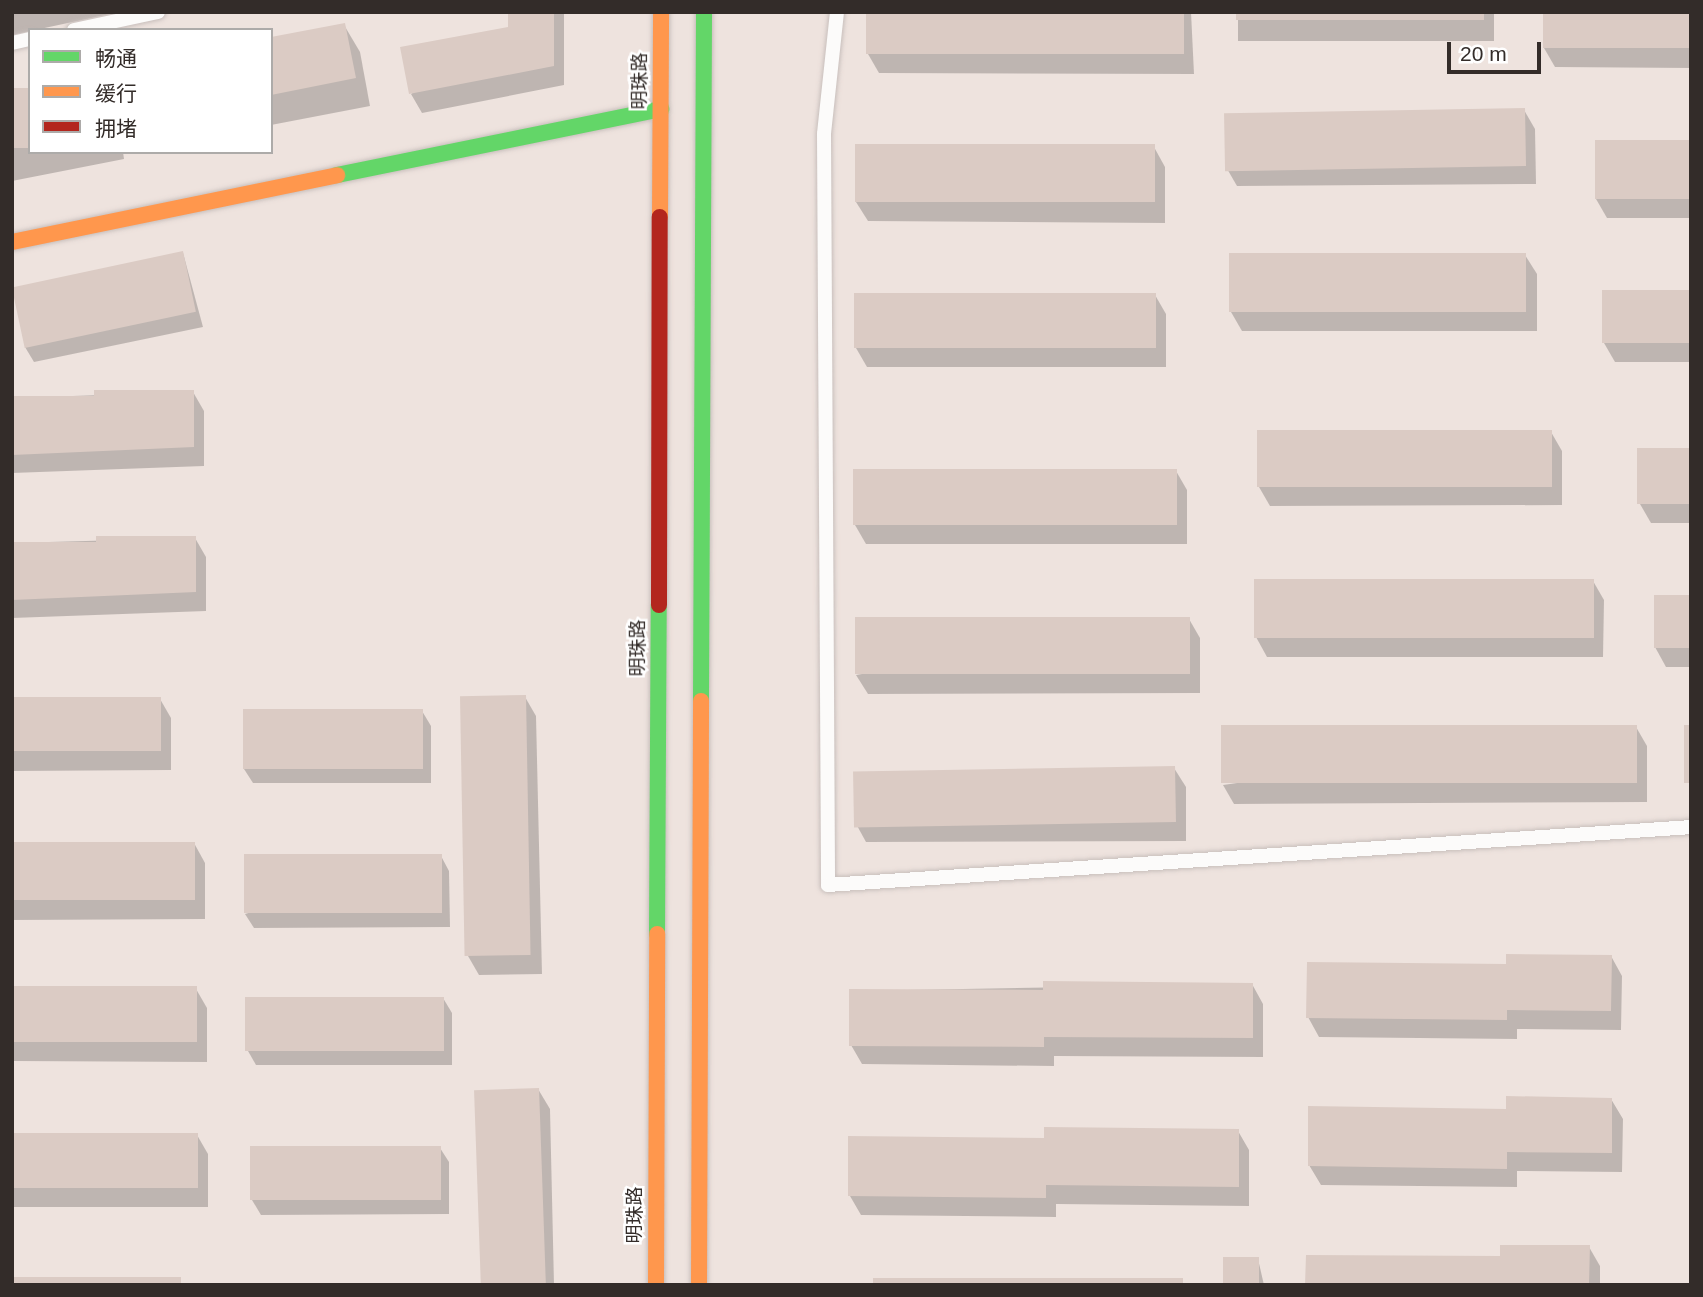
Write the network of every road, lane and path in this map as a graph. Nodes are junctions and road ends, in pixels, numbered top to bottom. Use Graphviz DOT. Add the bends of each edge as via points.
graph roads {
  1 [pos="158,12"];
  2 [pos="661,12"];
  3 [pos="704,12"];
  4 [pos="837,12"];
  5 [pos="83,28"];
  6 [pos="661,109"];
  7 [pos="12,243"];
  8 [pos="1691,827"];
  9 [pos="656,1285"];
  10 [pos="699,1285"];
  1 -- 5 [label="lane"];
  2 -- 6 [label="street, 明珠路"];
  3 -- 10 [label="street"];
  4 -- 8 [label="lane" via="824,134 828,885"];
  6 -- 7 [label="street"];
  6 -- 9 [label="street, 明珠路"];
}
